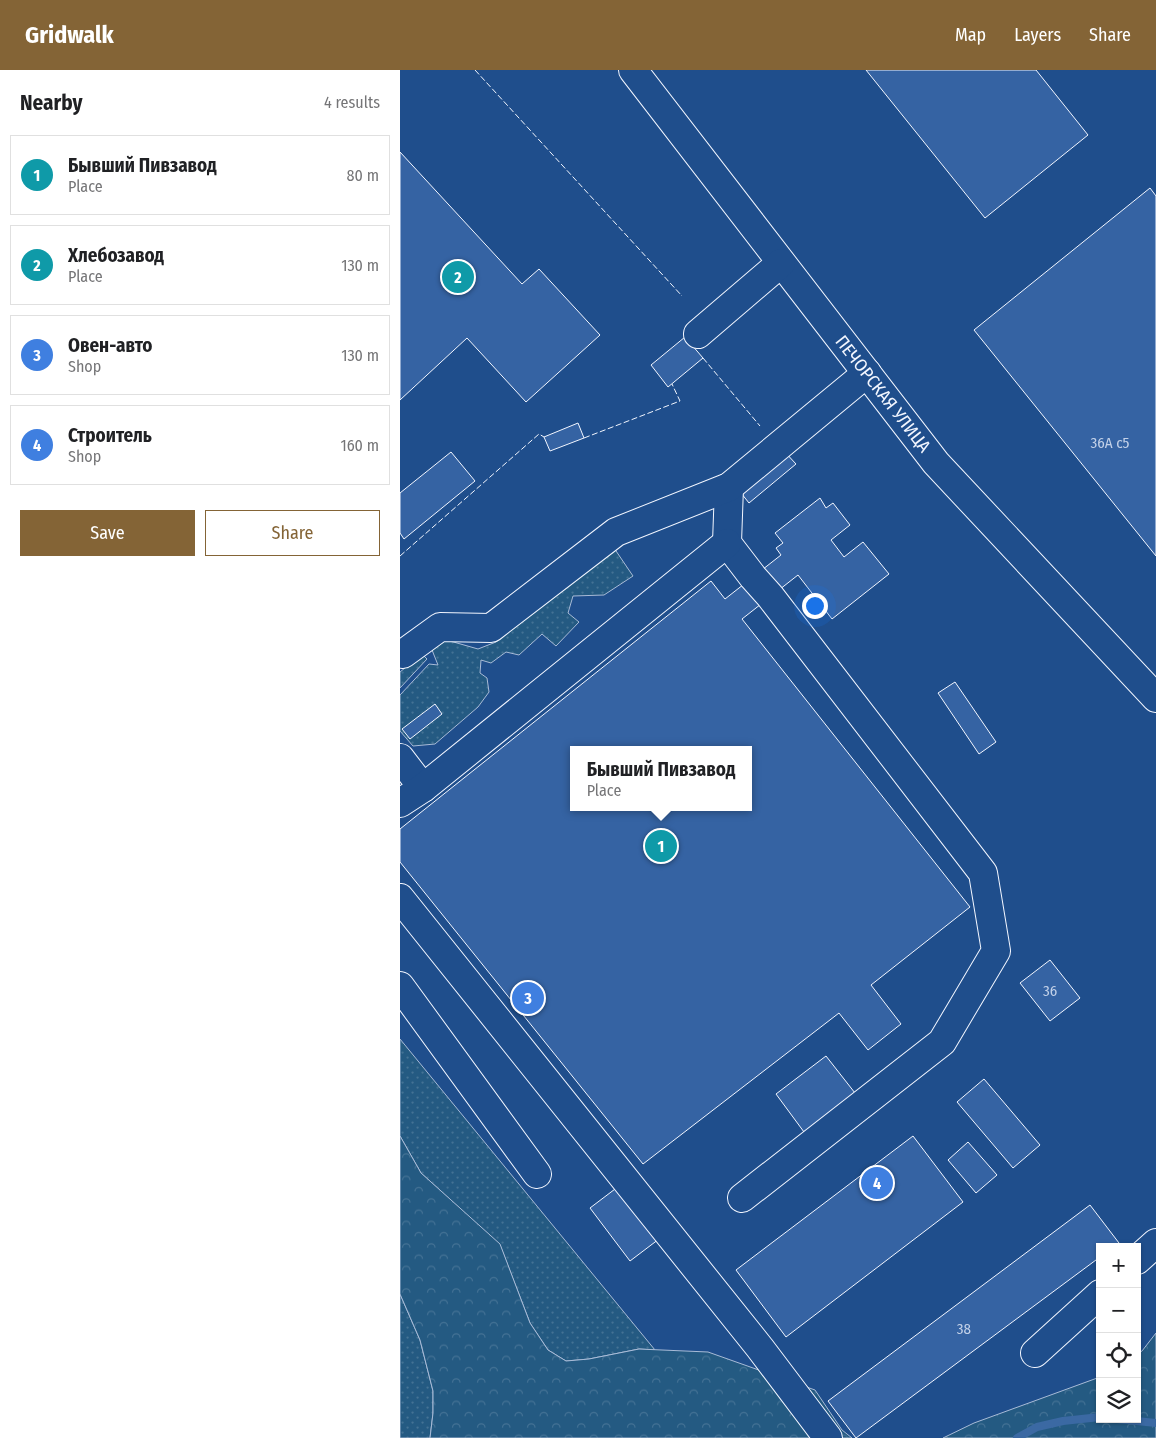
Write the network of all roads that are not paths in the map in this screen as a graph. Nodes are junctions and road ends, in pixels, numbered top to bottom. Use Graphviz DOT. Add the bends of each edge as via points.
graph roads {
  1 [pos="632,70"];
  2 [pos="781,262"];
  3 [pos="698,334"];
  4 [pos="867,373"];
  5 [pos="728,487"];
  6 [pos="728,543"];
  7 [pos="403,654"];
  8 [pos="1156,698"];
  9 [pos="400,758"];
  10 [pos="423,788"];
  11 [pos="400,803"];
  12 [pos="400,898"];
  13 [pos="400,986"];
  14 [pos="537,1174"];
  15 [pos="742,1198"];
  16 [pos="1156,1243"];
  17 [pos="1141,1256"];
  18 [pos="1096,1298"];
  19 [pos="1035,1353"];
  20 [pos="828,1438"];
  1 -- 2 [label="street, ПЕЧОРСКАЯ УЛИЦА"];
  2 -- 3 [label="street"];
  2 -- 4 [label="street, ПЕЧОРСКАЯ УЛИЦА"];
  4 -- 5 [label="street"];
  4 -- 8 [label="street, ПЕЧОРСКАЯ УЛИЦА" via="936,463"];
  5 -- 6 [label="street"];
  5 -- 7 [label="street" via="616,532 491,628 440,627"];
  6 -- 10 [label="street"];
  6 -- 15 [label="street" via="983,873 996,951 942,1042"];
  9 -- 10 [label="street"];
  10 -- 11 [label="street"];
  12 -- 20 [label="street" via="754,1340"];
  13 -- 14 [label="street"];
  16 -- 17 [label="street"];
  18 -- 19 [label="street"];
}
